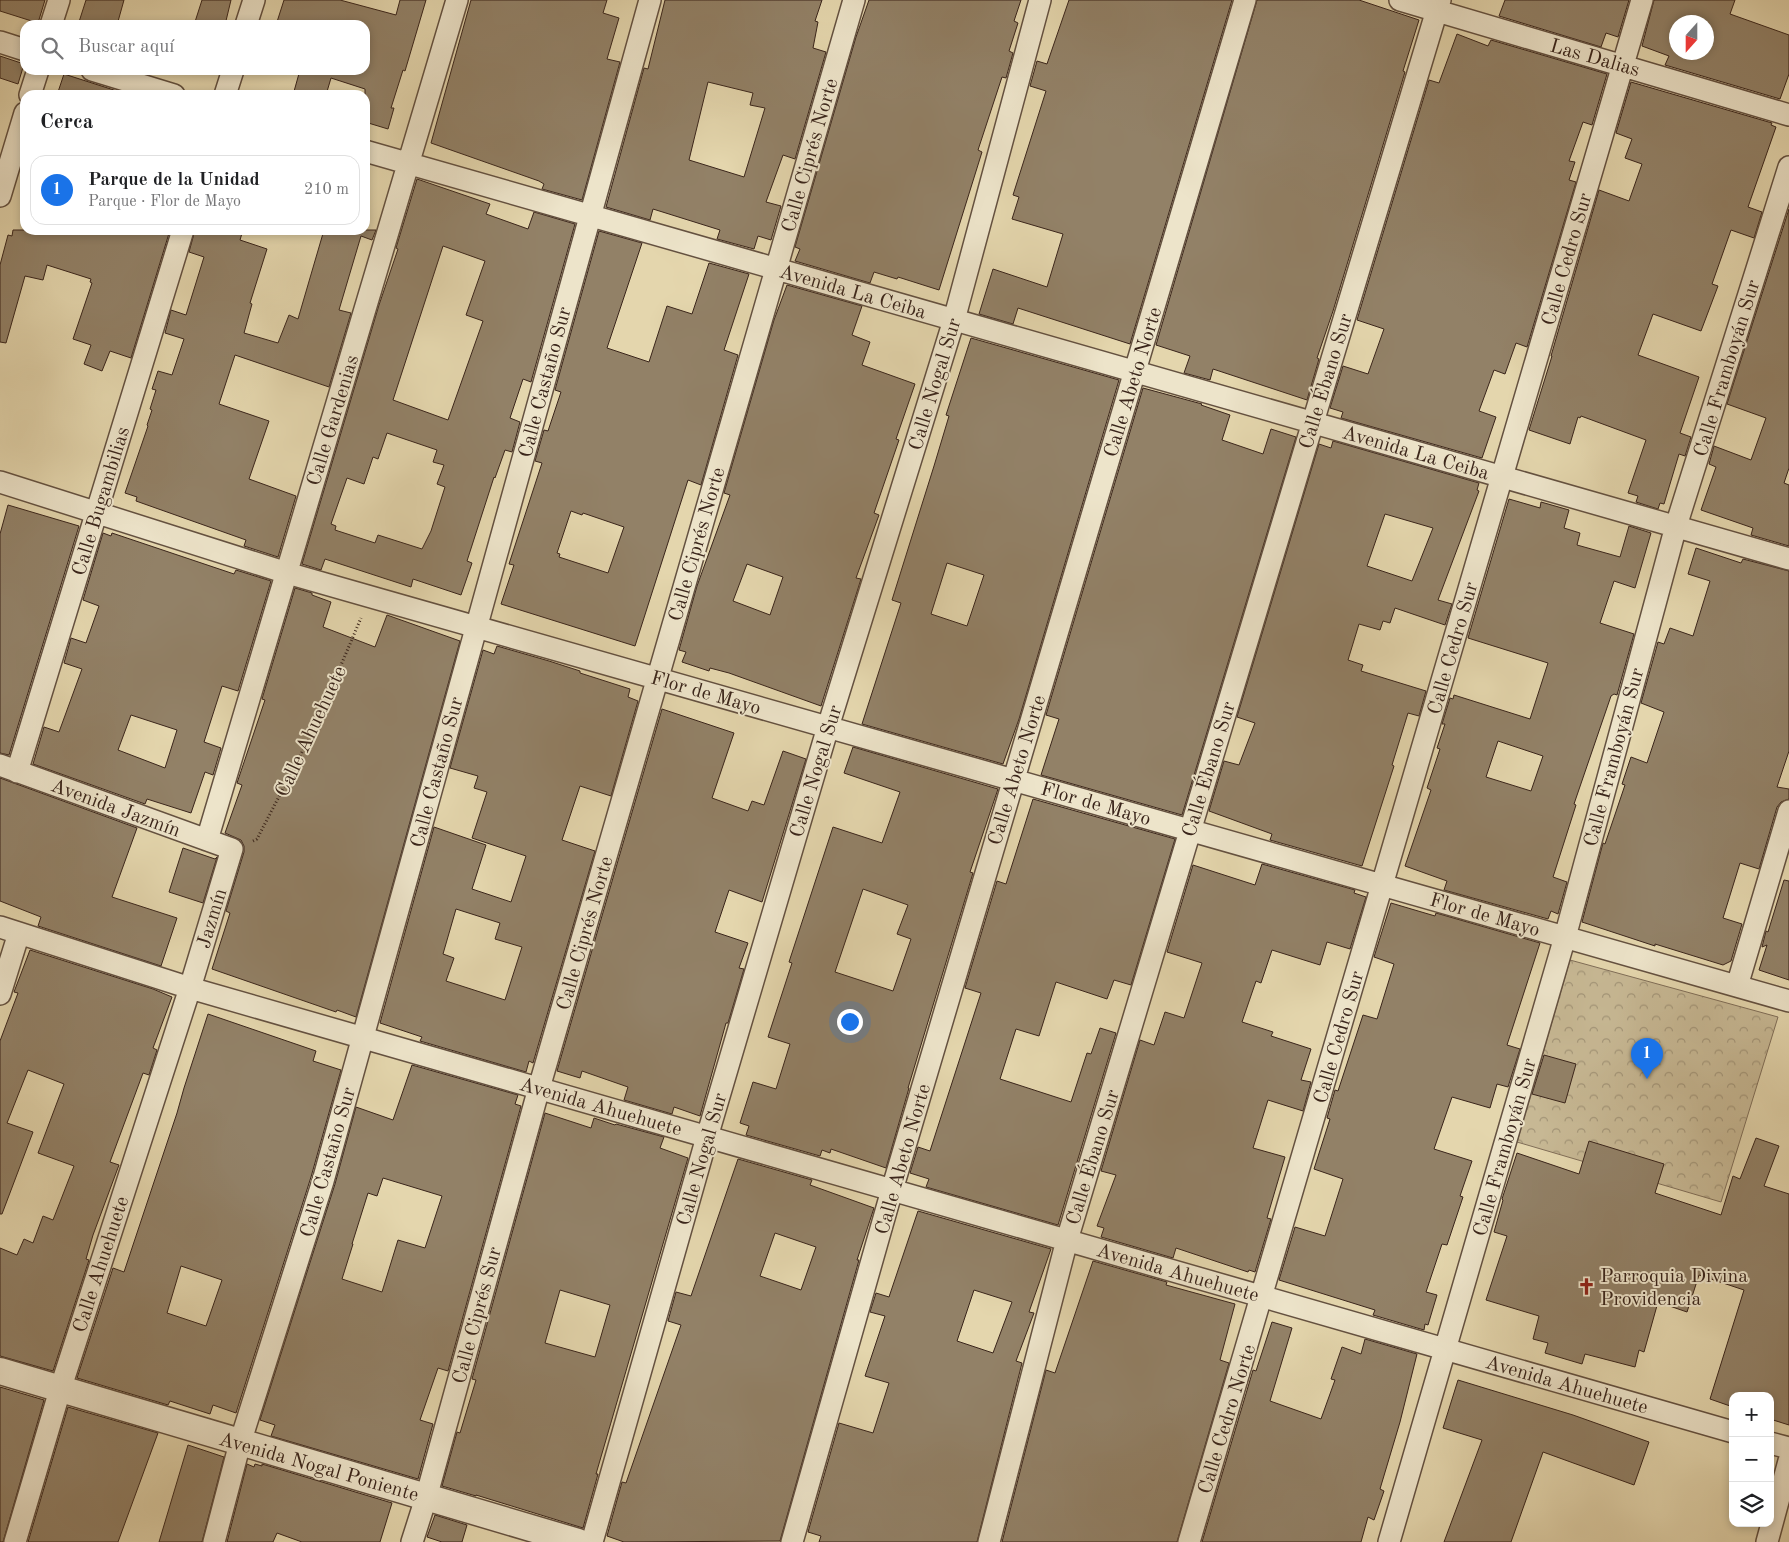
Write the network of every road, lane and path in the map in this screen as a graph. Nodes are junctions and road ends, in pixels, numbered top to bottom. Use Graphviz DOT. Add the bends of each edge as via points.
graph roads {
  1 [pos="59,0"];
  2 [pos="254,0"];
  3 [pos="457,0"];
  4 [pos="650,0"];
  5 [pos="854,0"];
  6 [pos="1040,0"];
  7 [pos="1245,0"];
  8 [pos="1400,0"];
  9 [pos="1642,0"];
  10 [pos="1438,5"];
  11 [pos="53,20"];
  12 [pos="248,20"];
  13 [pos="0,42"];
  14 [pos="20,48"];
  15 [pos="1623,66"];
  16 [pos="36,75"];
  17 [pos="108,75"];
  18 [pos="231,75"];
  19 [pos="32,90"];
  20 [pos="158,90"];
  21 [pos="226,90"];
  22 [pos="1789,115"];
  23 [pos="20,130"];
  24 [pos="370,153"];
  25 [pos="408,164"];
  26 [pos="1789,167"];
  27 [pos="0,196"];
  28 [pos="590,216"];
  29 [pos="181,235"];
  30 [pos="776,269"];
  31 [pos="954,320"];
  32 [pos="1135,372"];
  33 [pos="1312,423"];
  34 [pos="1502,477"];
  35 [pos="0,482"];
  36 [pos="97,512"];
  37 [pos="1676,526"];
  38 [pos="1789,559"];
  39 [pos="287,573"];
  40 [pos="370,597"];
  41 [pos="476,627"];
  42 [pos="657,678"];
  43 [pos="828,727"];
  44 [pos="9,769"];
  45 [pos="1014,780"];
  46 [pos="1789,811"];
  47 [pos="1190,830"];
  48 [pos="207,840"];
  49 [pos="232,849"];
  50 [pos="1382,885"];
  51 [pos="10,930"];
  52 [pos="1565,937"];
  53 [pos="1737,986"];
  54 [pos="190,988"];
  55 [pos="0,994"];
  56 [pos="1789,1001"];
  57 [pos="363,1038"];
  58 [pos="539,1088"];
  59 [pos="706,1137"];
  60 [pos="892,1190"];
  61 [pos="1067,1240"];
  62 [pos="1262,1296"];
  63 [pos="1445,1349"];
  64 [pos="0,1370"];
  65 [pos="60,1390"];
  66 [pos="1729,1431"];
  67 [pos="240,1443"];
  68 [pos="1774,1444"];
  69 [pos="1789,1448"];
  70 [pos="1789,1461"];
  71 [pos="426,1498"];
  72 [pos="15,1542"];
  73 [pos="214,1542"];
  74 [pos="412,1542"];
  75 [pos="578,1542"];
  76 [pos="592,1542"];
  77 [pos="792,1542"];
  78 [pos="989,1542"];
  79 [pos="1189,1542"];
  80 [pos="1389,1542"];
  81 [pos="1767,1542"];
  1 -- 11 [label="street"];
  2 -- 12 [label="street"];
  3 -- 25 [label="street, Calle Gardenias"];
  4 -- 28 [label="street, Calle Castaño Sur"];
  5 -- 30 [label="street, Calle Ciprés Norte"];
  6 -- 31 [label="street, Calle Nogal Sur"];
  7 -- 32 [label="street, Calle Abeto Norte"];
  8 -- 10 [label="street, Las Dalias"];
  9 -- 15 [label="street, Calle Cedro Sur"];
  10 -- 15 [label="street, Las Dalias"];
  10 -- 33 [label="street, Calle Ébano Sur"];
  13 -- 14 [label="street"];
  15 -- 22 [label="street, Las Dalias"];
  15 -- 34 [label="street, Calle Cedro Sur"];
  16 -- 19 [label="street"];
  17 -- 20 [label="street"];
  18 -- 21 [label="street"];
  23 -- 27 [label="street"];
  24 -- 25 [label="street, Avenida La Ceiba"];
  25 -- 28 [label="street, Avenida La Ceiba"];
  25 -- 39 [label="street, Calle Gardenias"];
  26 -- 37 [label="street, Calle Framboyán Sur"];
  28 -- 30 [label="street, Avenida La Ceiba"];
  28 -- 41 [label="street, Calle Castaño Sur"];
  29 -- 36 [label="street, Calle Bugambilias"];
  30 -- 31 [label="street, Avenida La Ceiba"];
  30 -- 42 [label="street, Calle Ciprés Norte"];
  31 -- 32 [label="street, Avenida La Ceiba"];
  31 -- 43 [label="street, Calle Nogal Sur"];
  32 -- 33 [label="street, Avenida La Ceiba"];
  32 -- 45 [label="street, Calle Abeto Norte"];
  33 -- 34 [label="street, Avenida La Ceiba"];
  33 -- 47 [label="street, Calle Ébano Sur"];
  34 -- 37 [label="street, Avenida La Ceiba"];
  34 -- 50 [label="street, Calle Cedro Sur"];
  35 -- 36 [label="street, Flor de Mayo"];
  36 -- 39 [label="street, Flor de Mayo"];
  36 -- 44 [label="street, Calle Bugambilias"];
  37 -- 38 [label="street, Avenida La Ceiba"];
  37 -- 52 [label="street, Calle Framboyán Sur"];
  39 -- 40 [label="street, Flor de Mayo"];
  39 -- 48 [label="street, Calle Gardenias"];
  40 -- 41 [label="street, Flor de Mayo"];
  40 -- 49 [label="path, Calle Ahuehuete" via="314,730 257,839"];
  41 -- 42 [label="street, Flor de Mayo"];
  41 -- 57 [label="street, Calle Castaño Sur"];
  42 -- 43 [label="street, Flor de Mayo"];
  42 -- 58 [label="street, Calle Ciprés Norte"];
  43 -- 45 [label="street, Flor de Mayo"];
  43 -- 59 [label="street, Calle Nogal Sur"];
  44 -- 48 [label="street, Avenida Jazmín"];
  45 -- 47 [label="street, Flor de Mayo"];
  45 -- 60 [label="street, Calle Abeto Norte"];
  46 -- 53 [label="street"];
  47 -- 50 [label="street, Flor de Mayo"];
  47 -- 61 [label="street, Calle Ébano Sur"];
  48 -- 49 [label="street, Avenida Jazmín"];
  49 -- 54 [label="street, Jazmín"];
  50 -- 52 [label="street, Flor de Mayo"];
  50 -- 62 [label="street, Calle Cedro Sur"];
  51 -- 54 [label="street, Avenida Ahuehuete"];
  51 -- 55 [label="street"];
  52 -- 53 [label="street, Flor de Mayo"];
  52 -- 63 [label="street, Calle Framboyán Sur"];
  53 -- 56 [label="street, Flor de Mayo"];
  54 -- 57 [label="street, Avenida Ahuehuete"];
  54 -- 65 [label="street, Calle Ahuehuete"];
  57 -- 58 [label="street, Avenida Ahuehuete"];
  57 -- 67 [label="street, Calle Castaño Sur" via="323,1181"];
  58 -- 59 [label="street, Avenida Ahuehuete"];
  58 -- 71 [label="street, Calle Ciprés Sur"];
  59 -- 60 [label="street, Avenida Ahuehuete"];
  59 -- 76 [label="street, Calle Nogal Sur"];
  60 -- 61 [label="street, Avenida Ahuehuete"];
  60 -- 77 [label="street, Calle Abeto Norte"];
  61 -- 62 [label="street, Avenida Ahuehuete"];
  61 -- 78 [label="street, Calle Ébano Sur"];
  62 -- 63 [label="street, Avenida Ahuehuete"];
  62 -- 79 [label="street, Calle Cedro Norte"];
  63 -- 66 [label="street, Avenida Ahuehuete"];
  63 -- 80 [label="street, Calle Framboyán Sur"];
  64 -- 65 [label="street, Avenida Nogal Poniente"];
  65 -- 67 [label="street, Avenida Nogal Poniente"];
  65 -- 72 [label="street, Calle Ahuehuete"];
  67 -- 71 [label="street, Avenida Nogal Poniente"];
  67 -- 73 [label="street, Calle Castaño Sur"];
  68 -- 69 [label="street"];
  70 -- 81 [label="street"];
  71 -- 74 [label="street, Calle Ciprés Sur"];
  71 -- 75 [label="street, Avenida Nogal Poniente"];
}
